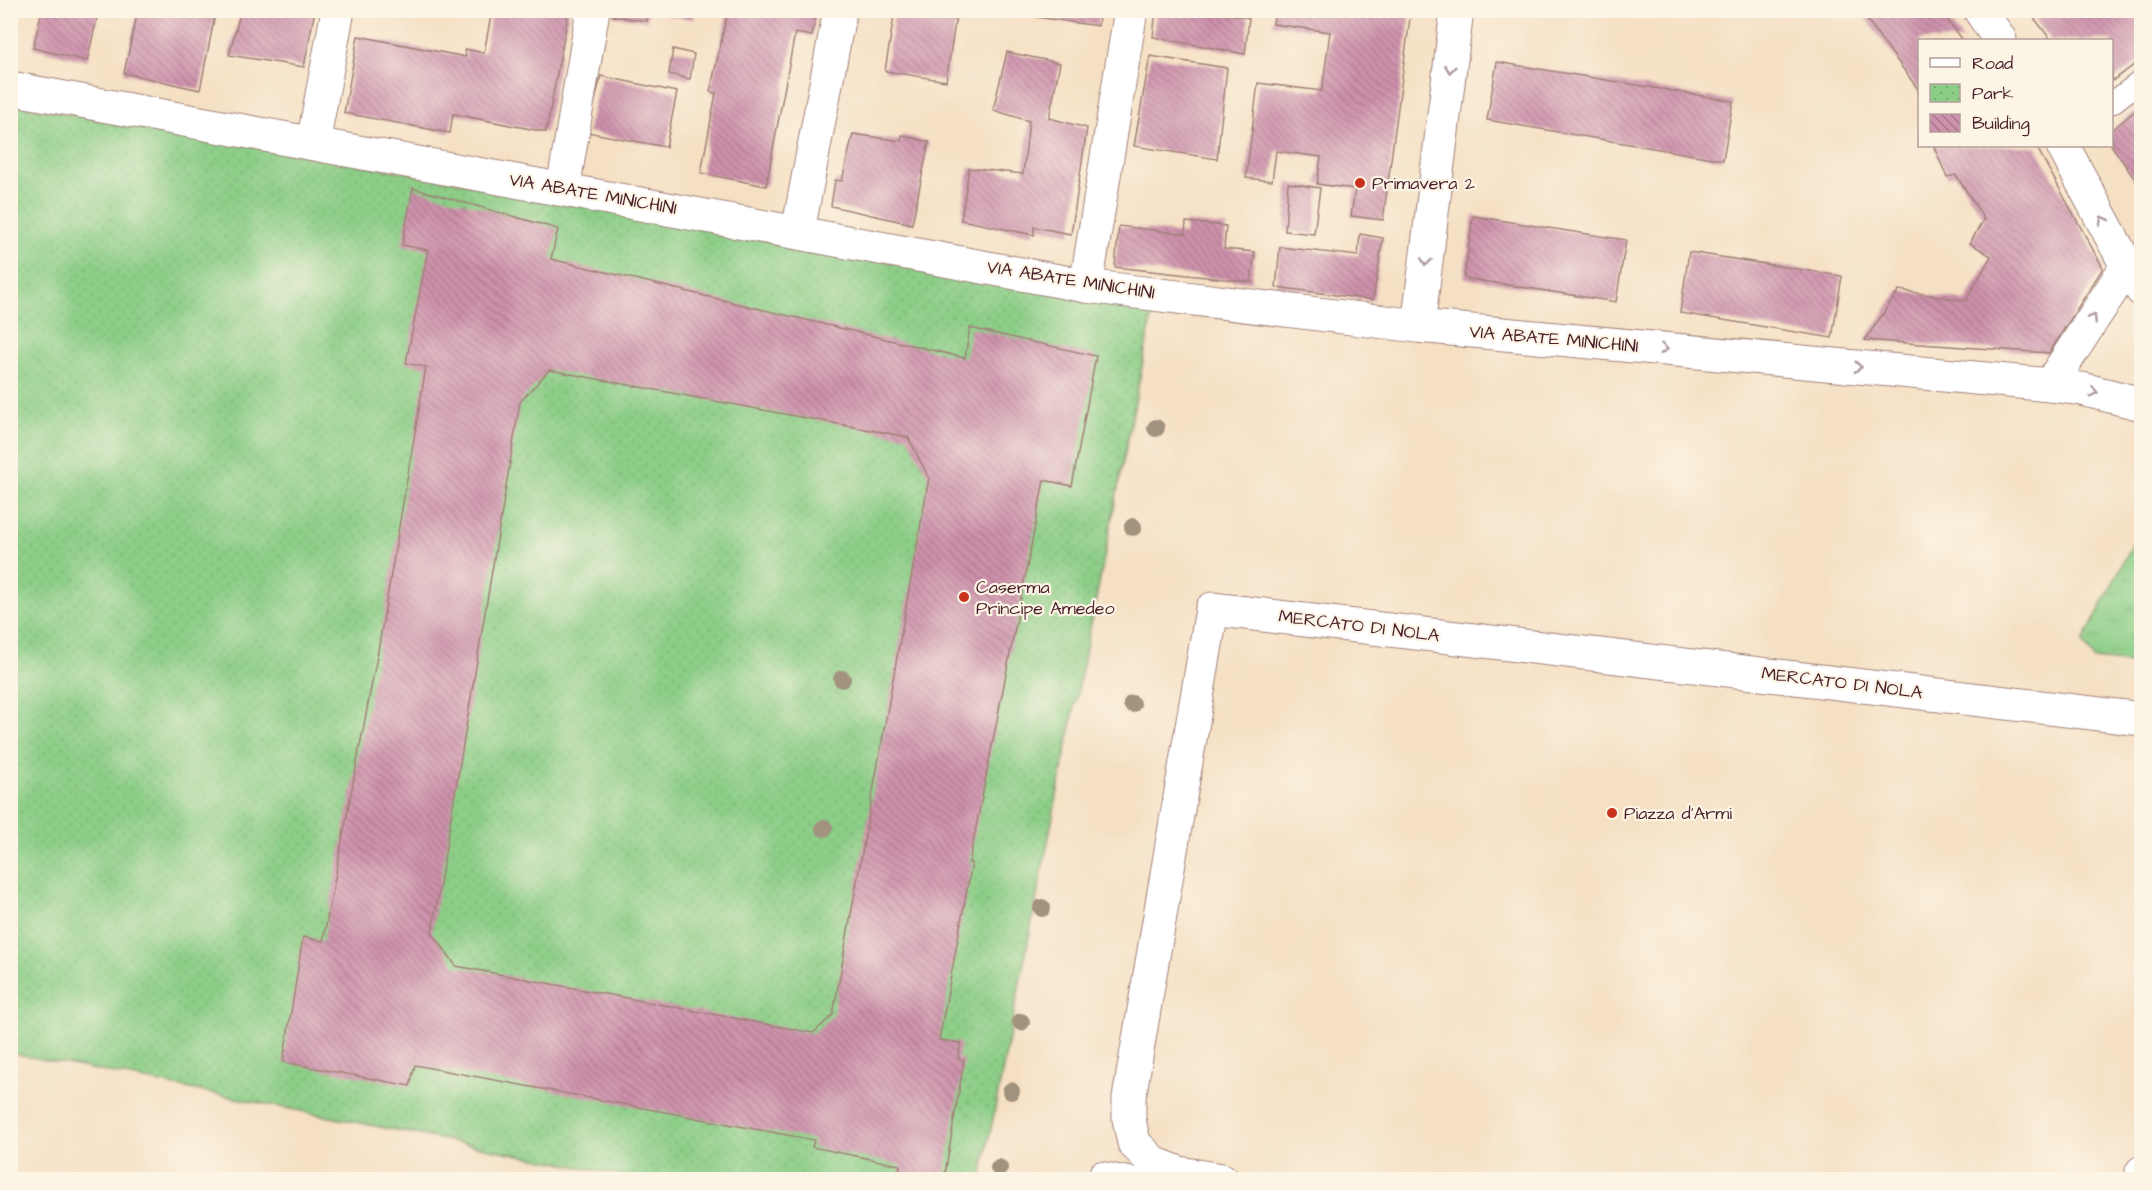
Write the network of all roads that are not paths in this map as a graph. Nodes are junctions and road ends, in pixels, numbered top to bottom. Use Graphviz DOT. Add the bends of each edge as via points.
graph roads {
  1 [pos="338,10"];
  2 [pos="593,10"];
  3 [pos="840,10"];
  4 [pos="1131,10"];
  5 [pos="1457,10"];
  6 [pos="1980,10"];
  7 [pos="1999,39"];
  8 [pos="2142,80"];
  9 [pos="10,88"];
  10 [pos="2113,102"];
  11 [pos="313,143"];
  12 [pos="2064,147"];
  13 [pos="563,189"];
  14 [pos="798,231"];
  15 [pos="2134,278"];
  16 [pos="1086,286"];
  17 [pos="1418,326"];
  18 [pos="2050,385"];
  19 [pos="2142,404"];
  20 [pos="2142,719"];
  21 [pos="2142,1172"];
  22 [pos="1098,1179"];
  23 [pos="1142,1179"];
  24 [pos="1222,1179"];
  25 [pos="2140,1179"];
  1 -- 11 [label="street"];
  2 -- 13 [label="street"];
  3 -- 14 [label="street"];
  4 -- 16 [label="street"];
  5 -- 17 [label="street, one-way"];
  6 -- 7 [label="street"];
  8 -- 10 [label="lane"];
  9 -- 11 [label="street, VIA ABATE MINICHINI"];
  11 -- 13 [label="street, VIA ABATE MINICHINI"];
  15 -- 12 [label="street, one-way"];
  13 -- 14 [label="street, VIA ABATE MINICHINI"];
  14 -- 16 [label="street, VIA ABATE MINICHINI"];
  18 -- 15 [label="street, one-way"];
  16 -- 17 [label="street, VIA ABATE MINICHINI"];
  17 -- 18 [label="street, VIA ABATE MINICHINI, one-way"];
  18 -- 19 [label="street, VIA ABATE MINICHINI, one-way"];
  20 -- 24 [label="street, MERCATO DI NOLA" via="1212,609 1129,1098 1129,1119 1134,1143 1154,1163 1179,1173"];
  21 -- 25 [label="street"];
  22 -- 23 [label="lane" via="1100,1172"];
}
